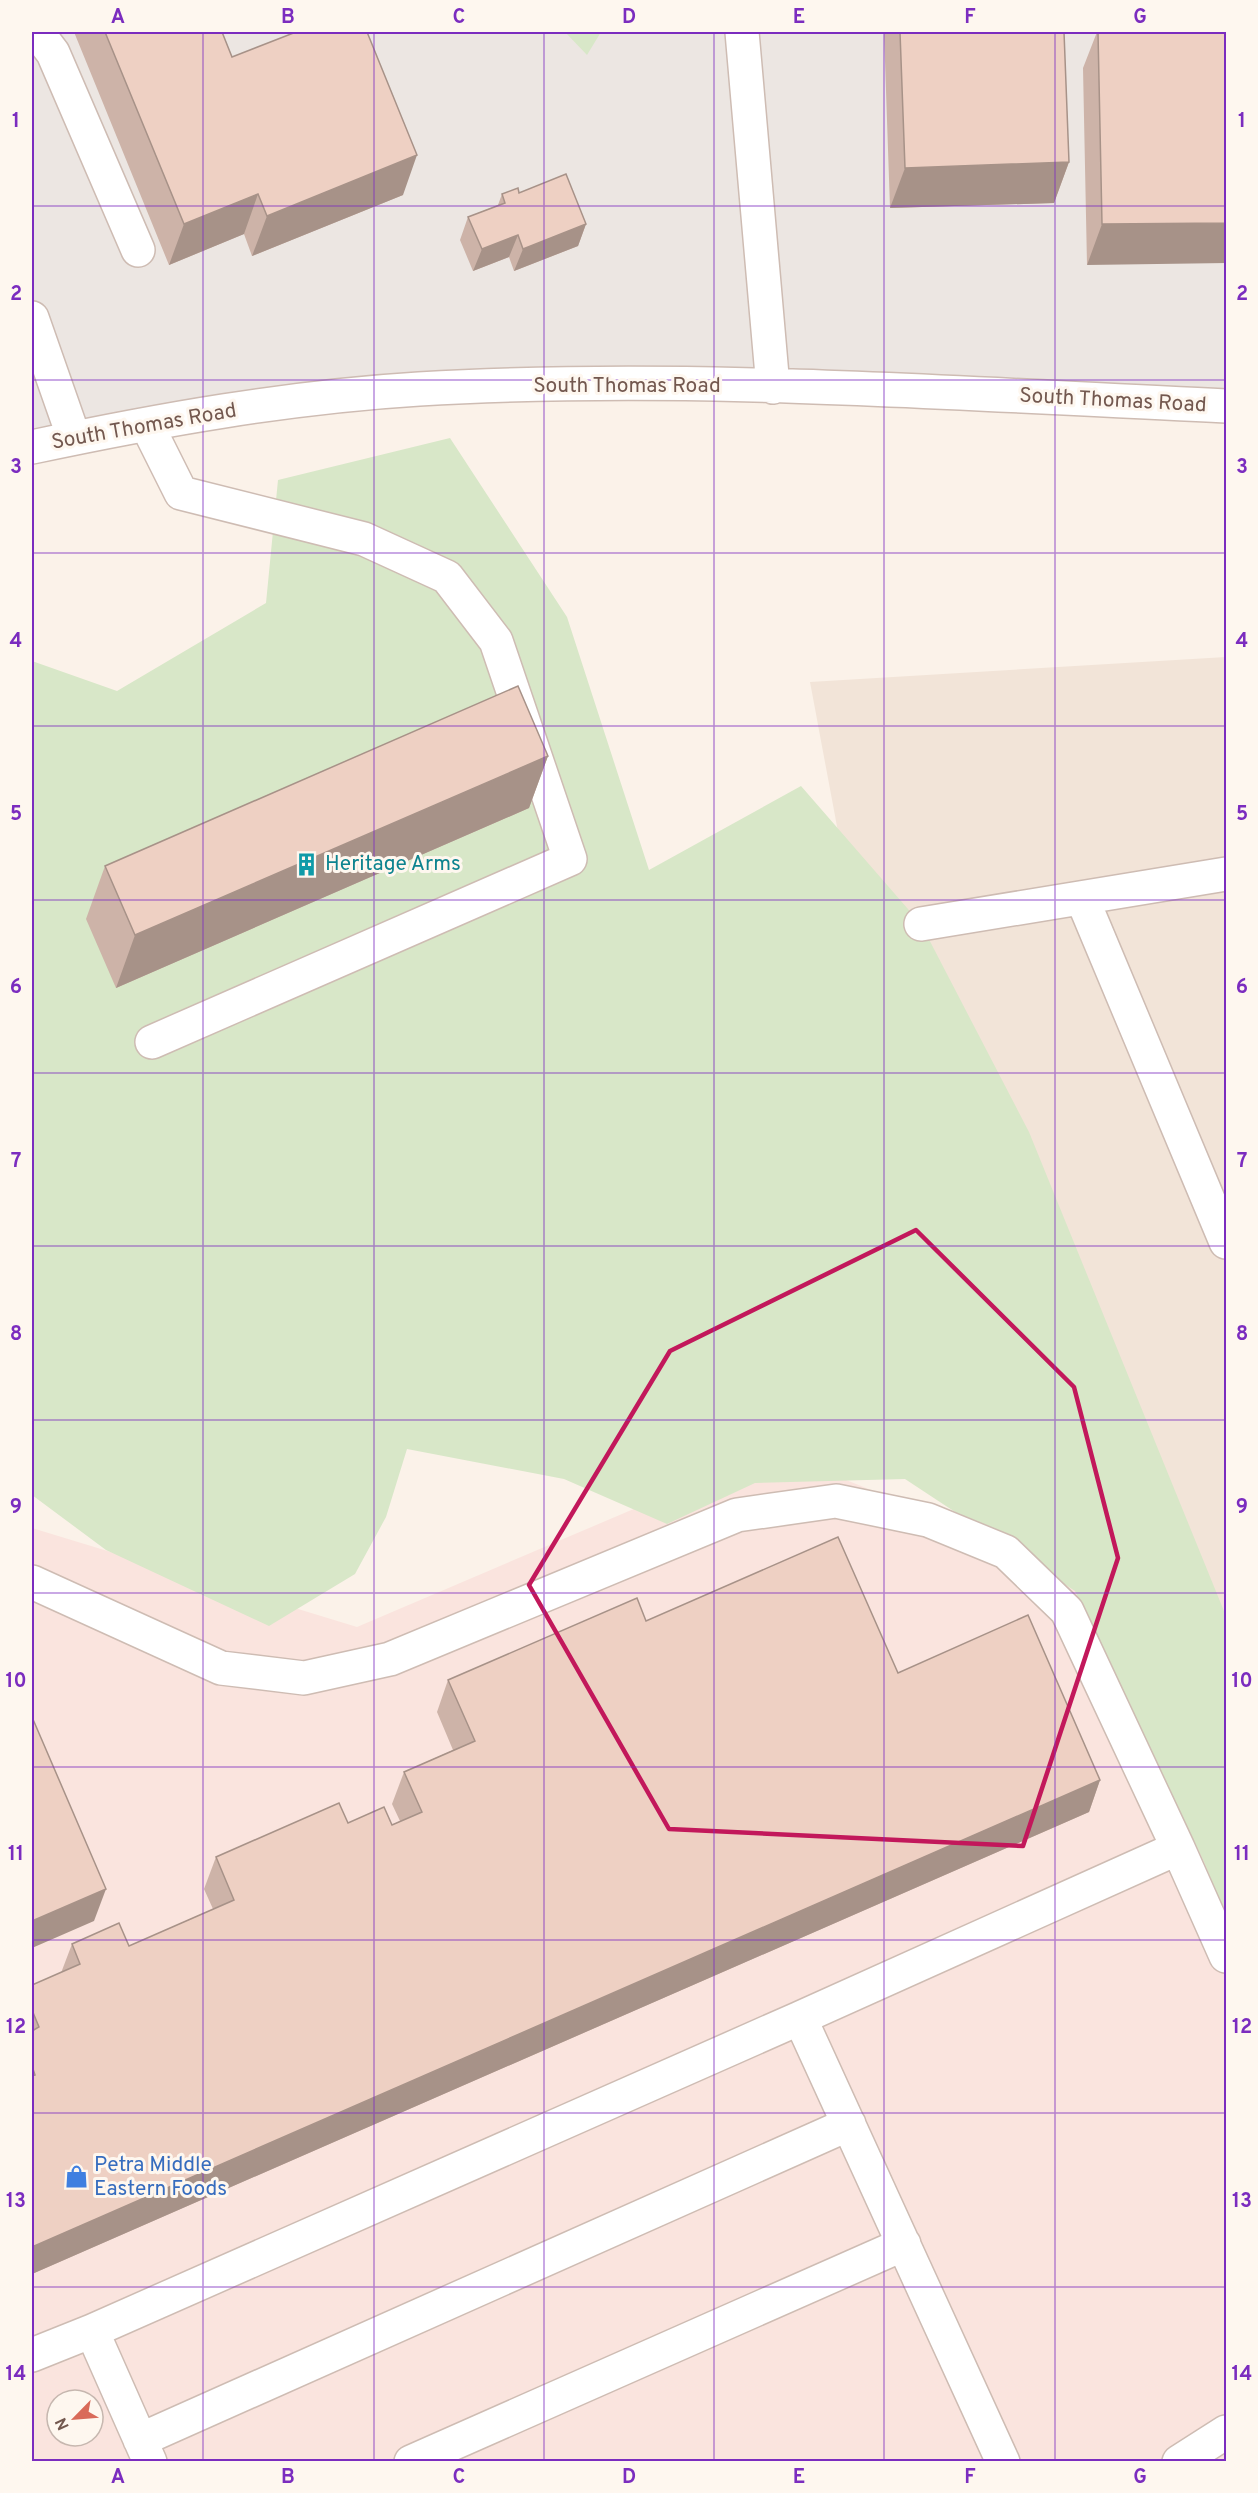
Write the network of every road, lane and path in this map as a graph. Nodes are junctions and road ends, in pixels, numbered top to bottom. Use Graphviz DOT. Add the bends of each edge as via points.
graph roads {
  1 [pos="37,32"];
  2 [pos="742,32"];
  3 [pos="138,250"];
  4 [pos="32,318"];
  5 [pos="773,387"];
  6 [pos="1227,406"];
  7 [pos="147,425"];
  8 [pos="74,438"];
  9 [pos="32,447"];
  10 [pos="1227,874"];
  11 [pos="1082,898"];
  12 [pos="921,924"];
  13 [pos="152,1042"];
  14 [pos="1227,1242"];
  15 [pos="32,1582"];
  16 [pos="1178,1848"];
  17 [pos="1227,1956"];
  18 [pos="800,2018"];
  19 [pos="849,2124"];
  20 [pos="904,2244"];
  21 [pos="92,2331"];
  22 [pos="32,2355"];
  23 [pos="1227,2432"];
  24 [pos="145,2451"];
  25 [pos="411,2462"];
  26 [pos="1003,2462"];
  27 [pos="1179,2462"];
  1 -- 3 [label="street" via="53,53"];
  2 -- 5 [label="street"];
  4 -- 8 [label="street"];
  5 -- 6 [label="street, South Thomas Road"];
  5 -- 7 [label="street, South Thomas Road" via="605,383 417,390 236,409"];
  7 -- 8 [label="street, South Thomas Road"];
  7 -- 13 [label="street" via="182,493 364,539 447,577 496,641 570,859"];
  8 -- 9 [label="street, South Thomas Road"];
  10 -- 11 [label="street"];
  11 -- 12 [label="street"];
  11 -- 14 [label="street"];
  15 -- 16 [label="street" via="221,1668 304,1678 390,1659 737,1515 836,1501 928,1520 1006,1552 1067,1611"];
  16 -- 17 [label="street"];
  16 -- 18 [label="street"];
  18 -- 19 [label="street"];
  18 -- 21 [label="street"];
  19 -- 20 [label="street"];
  19 -- 24 [label="street"];
  20 -- 25 [label="street"];
  20 -- 26 [label="street"];
  21 -- 22 [label="street"];
  21 -- 24 [label="street"];
  23 -- 27 [label="street"];
}
